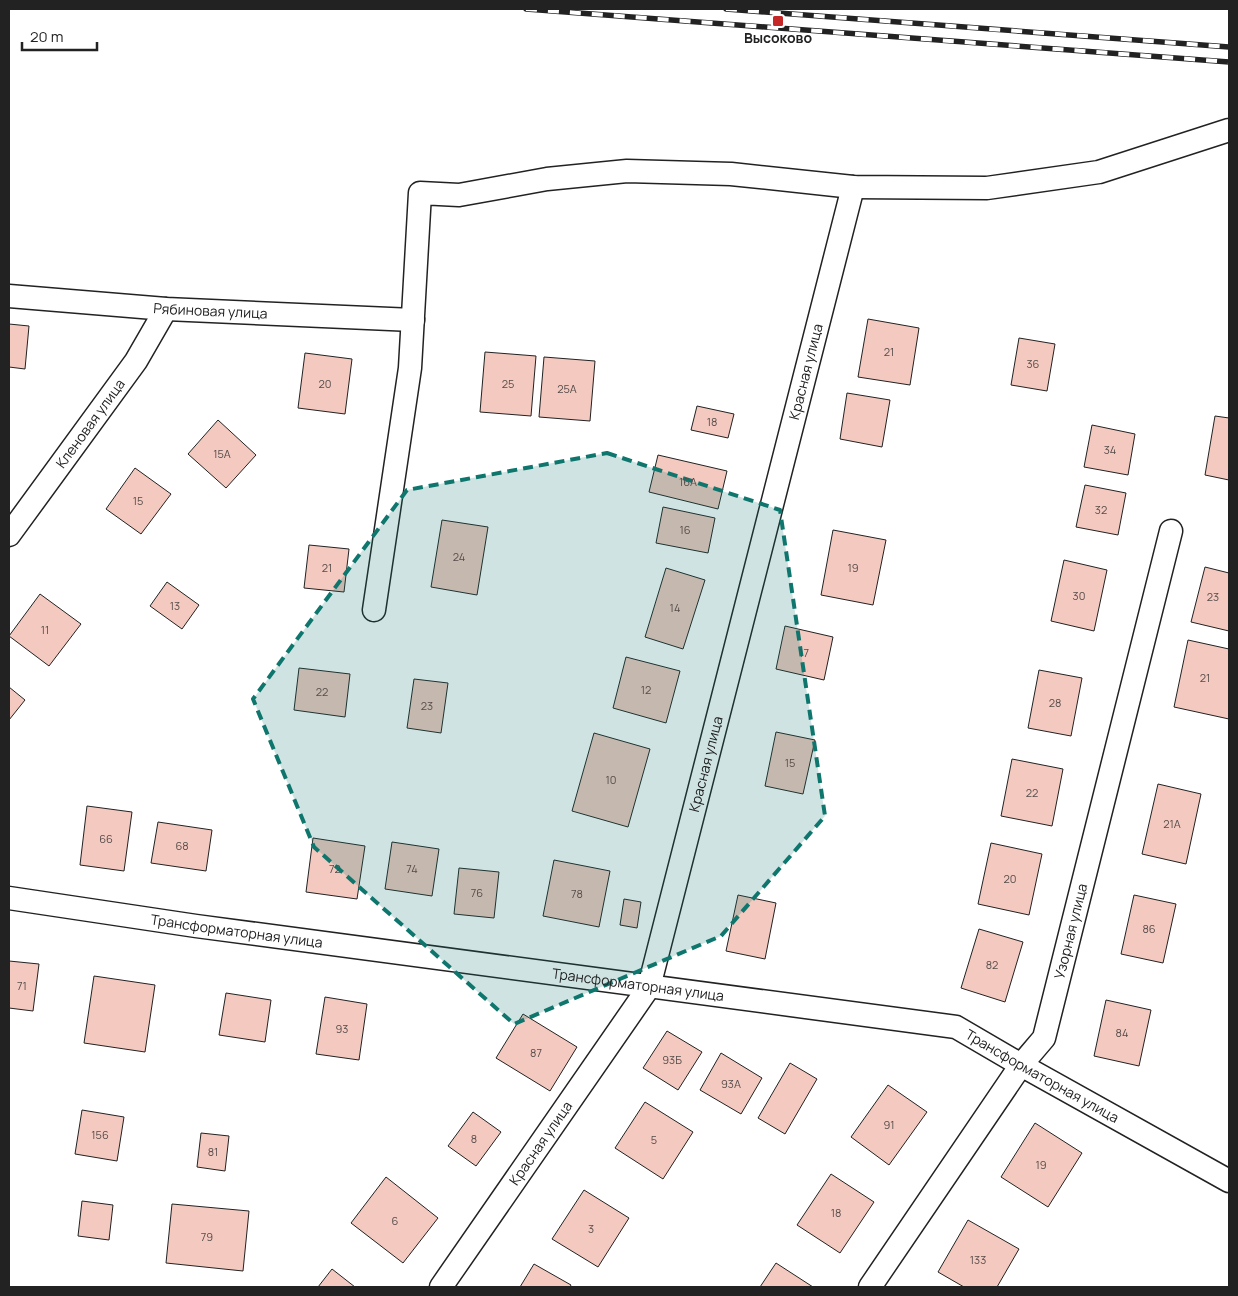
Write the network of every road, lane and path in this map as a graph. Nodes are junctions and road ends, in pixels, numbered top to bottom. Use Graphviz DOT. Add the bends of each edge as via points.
graph roads {
  1 [pos="1229,130"];
  2 [pos="853,187"];
  3 [pos="9,296"];
  4 [pos="166,309"];
  5 [pos="413,320"];
  6 [pos="1171,531"];
  7 [pos="9,535"];
  8 [pos="374,610"];
  9 [pos="9,898"];
  10 [pos="649,987"];
  11 [pos="1021,1065"];
  12 [pos="1229,1181"];
  13 [pos="441,1287"];
  14 [pos="870,1287"];
  1 -- 2 [label="street" via="1099,172 987,188"];
  2 -- 5 [label="street" via="731,174 627,171 547,179 459,195 420,193"];
  2 -- 10 [label="street, Красная улица"];
  3 -- 4 [label="street, Рябиновая улица"];
  4 -- 5 [label="street, Рябиновая улица"];
  4 -- 7 [label="street, Кленовая улица" via="136,361"];
  5 -- 8 [label="street" via="410,368"];
  6 -- 11 [label="street, Узорная улица" via="1044,1038"];
  9 -- 10 [label="street, Трансформаторная улица"];
  10 -- 11 [label="street, Трансформаторная улица" via="956,1027"];
  10 -- 13 [label="street, Красная улица"];
  11 -- 12 [label="street, Трансформаторная улица"];
  11 -- 14 [label="street, Узорная улица"];
}
